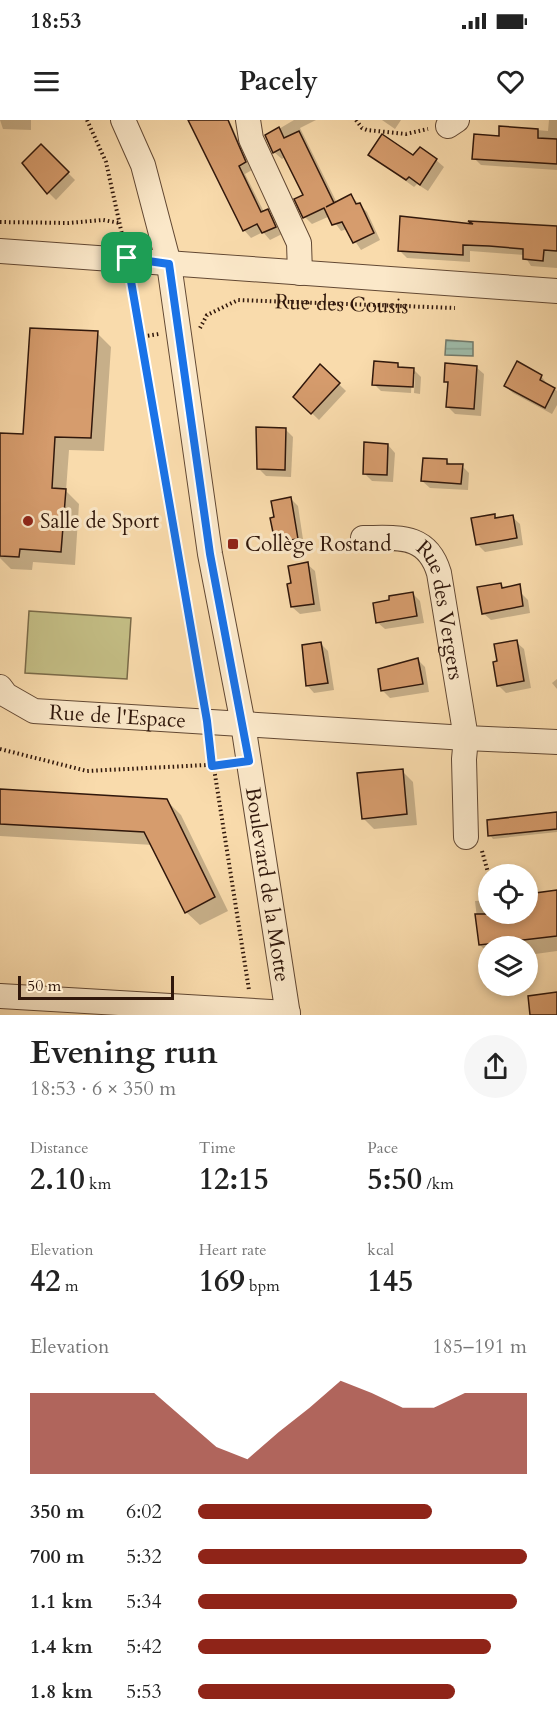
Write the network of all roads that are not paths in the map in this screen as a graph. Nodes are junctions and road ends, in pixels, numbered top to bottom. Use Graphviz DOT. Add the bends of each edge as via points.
graph roads {
  1 [pos="123,120"];
  2 [pos="248,120"];
  3 [pos="0,250"];
  4 [pos="169,264"];
  5 [pos="300,273"];
  6 [pos="557,291"];
  7 [pos="363,537"];
  8 [pos="0,687"];
  9 [pos="243,724"];
  10 [pos="466,738"];
  11 [pos="557,742"];
  12 [pos="466,837"];
  13 [pos="0,996"];
  14 [pos="288,1014"];
  1 -- 4 [label="street, Boulevard de la Motte" via="143,165"];
  2 -- 5 [label="street, Rue des Cousis" via="250,139 299,243"];
  3 -- 4 [label="street, Rue des Cousis"];
  4 -- 5 [label="street, Rue des Cousis"];
  4 -- 9 [label="street, Boulevard de la Motte" via="210,554"];
  5 -- 6 [label="street, Rue des Cousis"];
  7 -- 10 [label="street, Rue des Vergers" via="409,540 434,556"];
  8 -- 9 [label="street, Rue de l'Espace" via="6,695 34,711"];
  9 -- 10 [label="street"];
  9 -- 14 [label="street, Boulevard de la Motte"];
  10 -- 11 [label="street"];
  10 -- 12 [label="street, Rue des Vergers"];
  13 -- 14 [label="street"];
}
